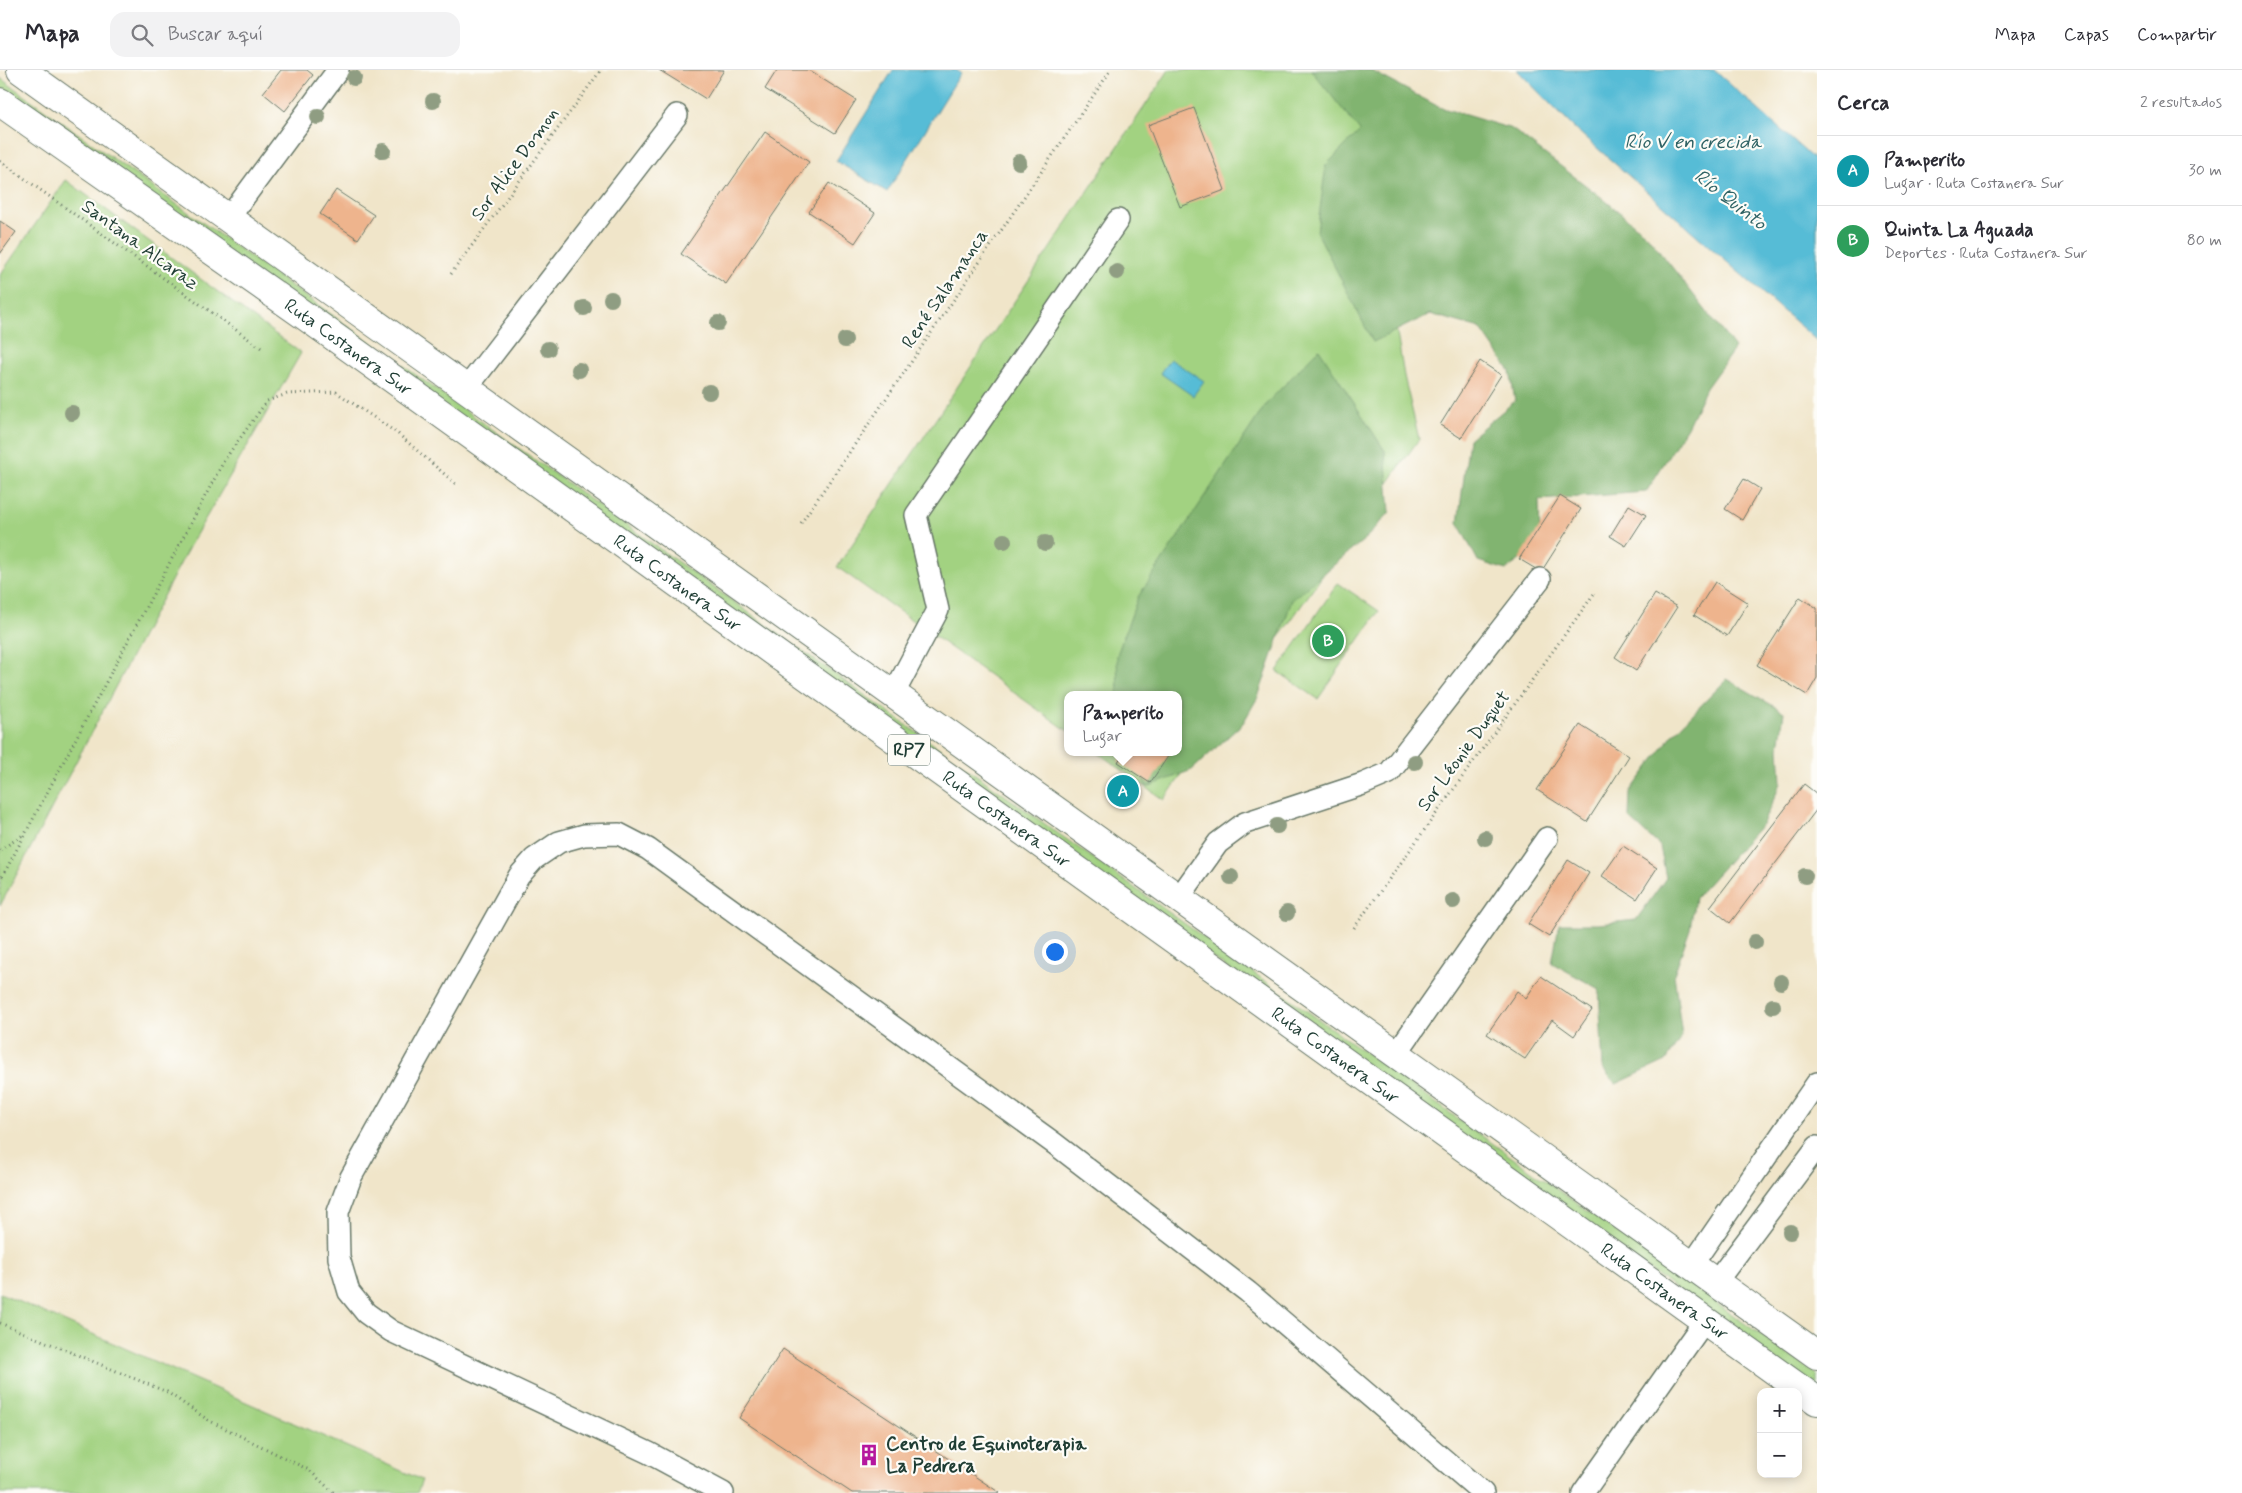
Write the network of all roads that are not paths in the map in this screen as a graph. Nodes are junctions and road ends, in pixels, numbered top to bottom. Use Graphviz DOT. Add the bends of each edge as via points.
graph roads {
  1 [pos="21,70"];
  2 [pos="338,70"];
  3 [pos="0,102"];
  4 [pos="677,116"];
  5 [pos="228,219"];
  6 [pos="1118,220"];
  7 [pos="466,389"];
  8 [pos="1540,579"];
  9 [pos="893,695"];
  10 [pos="1547,838"];
  11 [pos="1178,899"];
  12 [pos="1396,1054"];
  13 [pos="1817,1083"];
  14 [pos="1817,1147"];
  15 [pos="1692,1266"];
  16 [pos="1716,1282"];
  17 [pos="1705,1320"];
  18 [pos="1817,1355"];
  19 [pos="1817,1401"];
  20 [pos="723,1493"];
  21 [pos="1483,1493"];
  22 [pos="1583,1493"];
  1 -- 5 [label="main road, Ruta Costanera Sur / RP7"];
  2 -- 5 [label="lane"];
  3 -- 17 [label="main road, Ruta Costanera Sur / RP7" via="316,324"];
  4 -- 7 [label="lane"];
  5 -- 7 [label="main road, Ruta Costanera Sur / RP7"];
  6 -- 9 [label="lane" via="916,515 938,610"];
  7 -- 9 [label="main road, Ruta Costanera Sur / RP7"];
  8 -- 11 [label="lane" via="1389,773 1245,823 1218,844"];
  9 -- 11 [label="main road, Ruta Costanera Sur / RP7"];
  10 -- 12 [label="lane"];
  11 -- 12 [label="main road, Ruta Costanera Sur / RP7"];
  12 -- 15 [label="main road, Ruta Costanera Sur / RP7"];
  13 -- 15 [label="lane"];
  14 -- 16 [label="lane"];
  15 -- 16 [label="main road, Ruta Costanera Sur / RP7"];
  16 -- 18 [label="main road, Ruta Costanera Sur / RP7"];
  17 -- 19 [label="main road, Ruta Costanera Sur / RP7"];
  17 -- 22 [label="lane"];
  20 -- 21 [label="lane" via="650,1453 391,1331 366,1313 348,1292 339,1258 338,1212 351,1177 519,876 534,859 559,842 584,835 619,834 648,849 1055,1144 1248,1292"];
}
